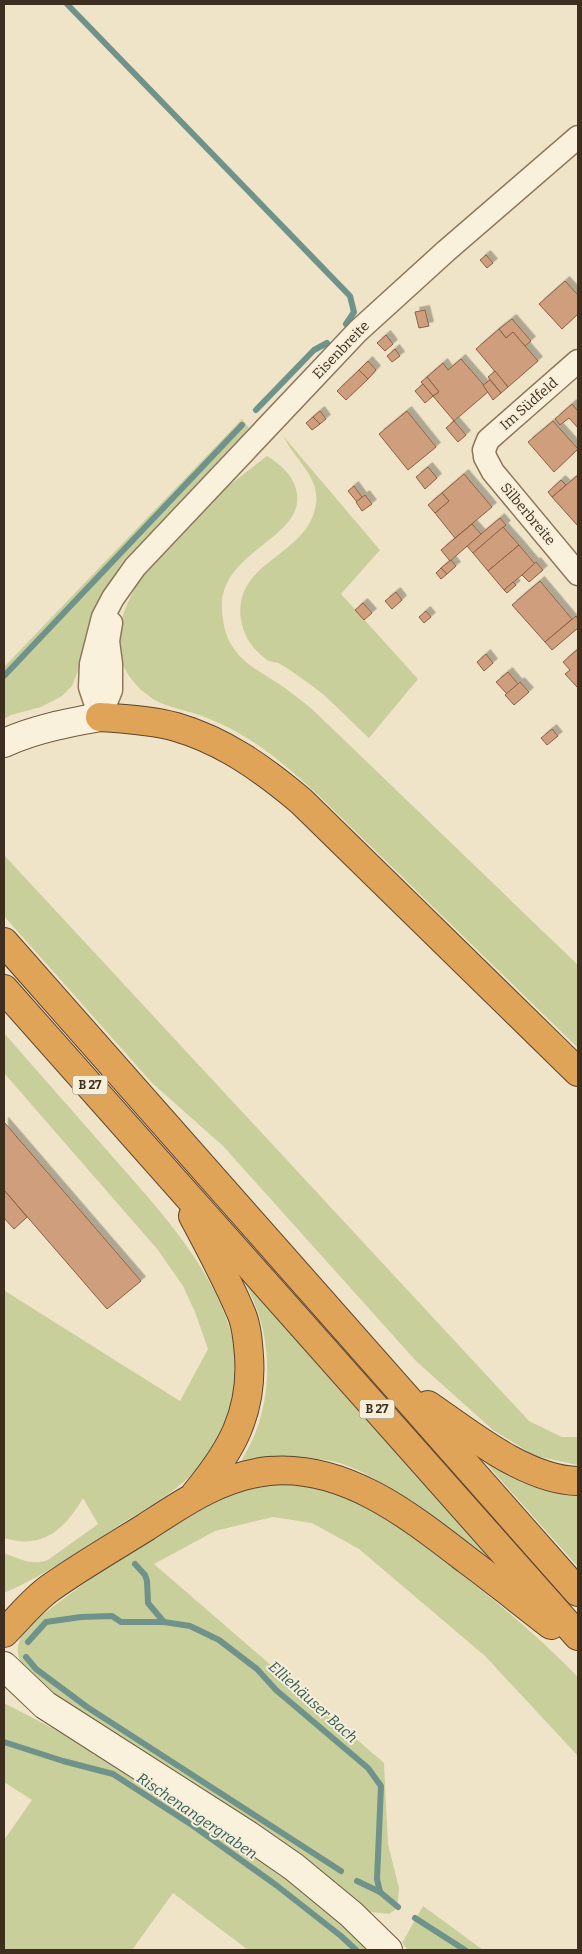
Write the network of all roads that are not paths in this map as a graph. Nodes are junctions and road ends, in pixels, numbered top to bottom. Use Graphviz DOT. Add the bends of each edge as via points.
graph roads {
  1 [pos="578,138"];
  2 [pos="578,361"];
  3 [pos="484,450"];
  4 [pos="578,574"];
  5 [pos="100,717"];
  6 [pos="4,743"];
  7 [pos="4,942"];
  8 [pos="4,989"];
  9 [pos="578,1072"];
  10 [pos="175,1181"];
  11 [pos="395,1383"];
  12 [pos="578,1481"];
  13 [pos="195,1495"];
  14 [pos="49,1589"];
  15 [pos="578,1592"];
  16 [pos="4,1606"];
  17 [pos="4,1632"];
  18 [pos="578,1636"];
  19 [pos="578,1645"];
  20 [pos="4,1666"];
  21 [pos="4,1690"];
  22 [pos="45,1705"];
  23 [pos="388,1950"];
  1 -- 5 [label="street, Eisenbreite" via="358,331 135,567 125,583 111,620 108,641 111,690"];
  2 -- 3 [label="street, Im Südfeld" via="488,440"];
  3 -- 4 [label="street, Silberbreite" via="493,472"];
  5 -- 6 [label="street" via="56,725"];
  5 -- 9 [label="highway" via="175,727 231,750 264,771 301,801"];
  7 -- 11 [label="highway, B 27"];
  8 -- 10 [label="highway, B 27"];
  10 -- 13 [label="highway" via="242,1316 250,1363 250,1386 241,1425 224,1456"];
  10 -- 18 [label="highway, B 27"];
  11 -- 12 [label="highway" via="518,1465 566,1481"];
  11 -- 15 [label="highway, B 27"];
  13 -- 14 [label="highway"];
  13 -- 19 [label="highway" via="223,1482 268,1471 297,1471 347,1483 372,1494 424,1526"];
  14 -- 16 [label="highway"];
  14 -- 17 [label="highway"];
  20 -- 22 [label="street"];
  21 -- 22 [label="street"];
  22 -- 23 [label="street" via="294,1867"];
}
